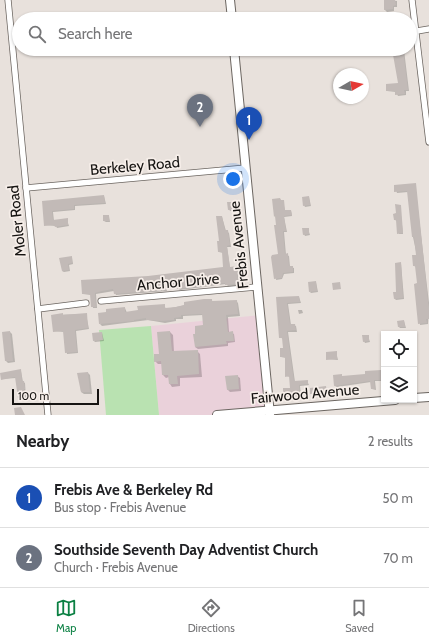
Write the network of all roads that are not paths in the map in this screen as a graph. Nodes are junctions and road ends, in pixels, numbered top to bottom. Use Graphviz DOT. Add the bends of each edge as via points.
graph roads {
  1 [pos="8,0"];
  2 [pos="230,0"];
  3 [pos="412,0"];
  4 [pos="231,12"];
  5 [pos="414,12"];
  6 [pos="429,29"];
  7 [pos="417,31"];
  8 [pos="12,42"];
  9 [pos="13,56"];
  10 [pos="235,56"];
  11 [pos="428,126"];
  12 [pos="429,142"];
  13 [pos="246,168"];
  14 [pos="26,188"];
  15 [pos="258,287"];
  16 [pos="102,301"];
  17 [pos="86,303"];
  18 [pos="38,308"];
  19 [pos="429,397"];
  20 [pos="417,398"];
  21 [pos="381,402"];
  22 [pos="269,413"];
  23 [pos="48,415"];
  24 [pos="217,415"];
  1 -- 8 [label="street, Moler Road"];
  2 -- 4 [label="main road"];
  3 -- 5 [label="street"];
  6 -- 7 [label="street"];
  7 -- 11 [label="street"];
  9 -- 14 [label="street, Moler Road"];
  10 -- 13 [label="main road, Frebis Avenue"];
  11 -- 12 [label="street"];
  13 -- 14 [label="street, Berkeley Road"];
  13 -- 15 [label="main road, Frebis Avenue"];
  14 -- 18 [label="street, Moler Road"];
  15 -- 16 [label="street, Anchor Drive"];
  15 -- 22 [label="main road, Frebis Avenue"];
  17 -- 18 [label="street"];
  18 -- 23 [label="street, Moler Road"];
  19 -- 20 [label="main road"];
  21 -- 22 [label="main road, Fairwood Avenue"];
  22 -- 24 [label="main road, Fairwood Avenue"];
}
